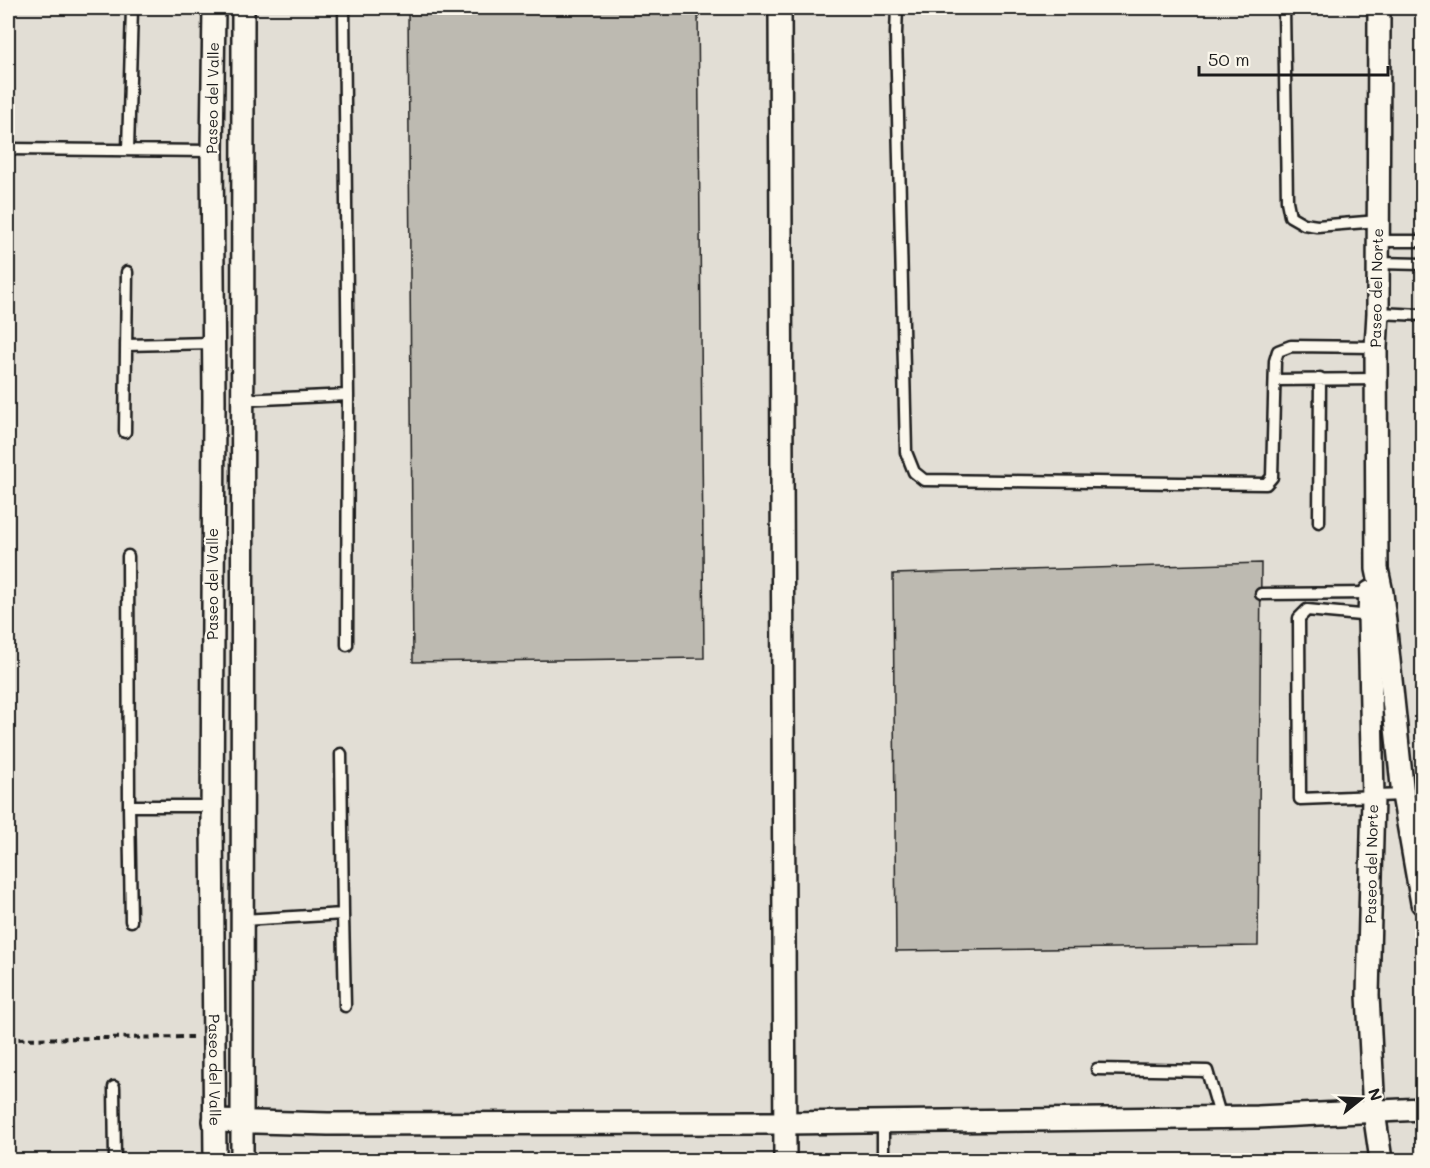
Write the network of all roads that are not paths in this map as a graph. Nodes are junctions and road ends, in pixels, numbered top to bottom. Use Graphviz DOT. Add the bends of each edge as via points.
graph roads {
  1 [pos="132,8"];
  2 [pos="214,8"];
  3 [pos="243,8"];
  4 [pos="344,8"];
  5 [pos="780,8"];
  6 [pos="897,8"];
  7 [pos="1284,8"];
  8 [pos="1379,8"];
  9 [pos="8,149"];
  10 [pos="128,150"];
  11 [pos="212,151"];
  12 [pos="1378,231"];
  13 [pos="1422,241"];
  14 [pos="1378,263"];
  15 [pos="1422,264"];
  16 [pos="127,272"];
  17 [pos="1378,313"];
  18 [pos="1422,315"];
  19 [pos="213,343"];
  20 [pos="126,345"];
  21 [pos="1376,347"];
  22 [pos="1320,378"];
  23 [pos="1377,379"];
  24 [pos="1275,380"];
  25 [pos="348,395"];
  26 [pos="242,400"];
  27 [pos="124,432"];
  28 [pos="1319,522"];
  29 [pos="128,556"];
  30 [pos="1376,593"];
  31 [pos="1261,594"];
  32 [pos="1376,616"];
  33 [pos="347,645"];
  34 [pos="341,754"];
  35 [pos="1403,795"];
  36 [pos="1373,797"];
  37 [pos="129,806"];
  38 [pos="212,806"];
  39 [pos="1422,903"];
  40 [pos="343,914"];
  41 [pos="242,920"];
  42 [pos="131,921"];
  43 [pos="345,1006"];
  44 [pos="1097,1069"];
  45 [pos="114,1087"];
  46 [pos="1422,1109"];
  47 [pos="1374,1113"];
  48 [pos="1221,1118"];
  49 [pos="214,1121"];
  50 [pos="242,1121"];
  51 [pos="883,1121"];
  52 [pos="784,1123"];
  53 [pos="115,1161"];
  54 [pos="215,1161"];
  55 [pos="242,1161"];
  56 [pos="785,1161"];
  57 [pos="883,1161"];
  58 [pos="1381,1161"];
  1 -- 10 [label="lane"];
  2 -- 11 [label="street, Paseo del Valle"];
  3 -- 26 [label="street, Paseo del Valle"];
  4 -- 25 [label="lane"];
  5 -- 52 [label="street"];
  6 -- 24 [label="lane" via="906,452 914,472 924,480 1266,484 1272,477"];
  7 -- 12 [label="lane" via="1290,216 1304,224"];
  8 -- 12 [label="street, Paseo del Norte"];
  9 -- 10 [label="lane"];
  10 -- 11 [label="lane"];
  11 -- 19 [label="street, Paseo del Valle"];
  12 -- 13 [label="lane"];
  12 -- 14 [label="street, Paseo del Norte"];
  14 -- 15 [label="lane"];
  14 -- 17 [label="street, Paseo del Norte"];
  16 -- 20 [label="lane"];
  17 -- 18 [label="lane"];
  17 -- 21 [label="street, Paseo del Norte"];
  19 -- 20 [label="lane"];
  19 -- 38 [label="street, Paseo del Valle"];
  20 -- 27 [label="lane"];
  21 -- 23 [label="street, Paseo del Norte"];
  21 -- 24 [label="lane" via="1291,346 1278,351"];
  22 -- 23 [label="lane"];
  22 -- 24 [label="lane"];
  22 -- 28 [label="lane"];
  23 -- 30 [label="street, Paseo del Norte"];
  25 -- 26 [label="lane"];
  25 -- 33 [label="lane"];
  26 -- 41 [label="street, Paseo del Valle"];
  29 -- 37 [label="lane"];
  30 -- 31 [label="lane"];
  30 -- 32 [label="street, Paseo del Norte"];
  32 -- 35 [label="street, Paseo del Norte"];
  32 -- 36 [label="street, Paseo del Norte"];
  32 -- 36 [label="lane" via="1307,610 1299,618 1300,799"];
  34 -- 40 [label="lane"];
  35 -- 36 [label="lane"];
  35 -- 39 [label="street, Paseo del Norte"];
  36 -- 47 [label="street, Paseo del Norte" via="1368,995"];
  37 -- 38 [label="lane"];
  37 -- 42 [label="lane"];
  38 -- 49 [label="street, Paseo del Valle"];
  40 -- 41 [label="lane"];
  40 -- 43 [label="lane"];
  41 -- 50 [label="street, Paseo del Valle"];
  44 -- 48 [label="lane" via="1207,1071"];
  45 -- 53 [label="lane"];
  46 -- 47 [label="street"];
  47 -- 48 [label="street"];
  47 -- 58 [label="street, Paseo del Norte"];
  48 -- 51 [label="street"];
  49 -- 50 [label="street"];
  49 -- 54 [label="street, Paseo del Valle"];
  50 -- 52 [label="street"];
  50 -- 55 [label="street, Paseo del Valle"];
  51 -- 52 [label="street"];
  51 -- 57 [label="lane"];
  52 -- 56 [label="street"];
}
